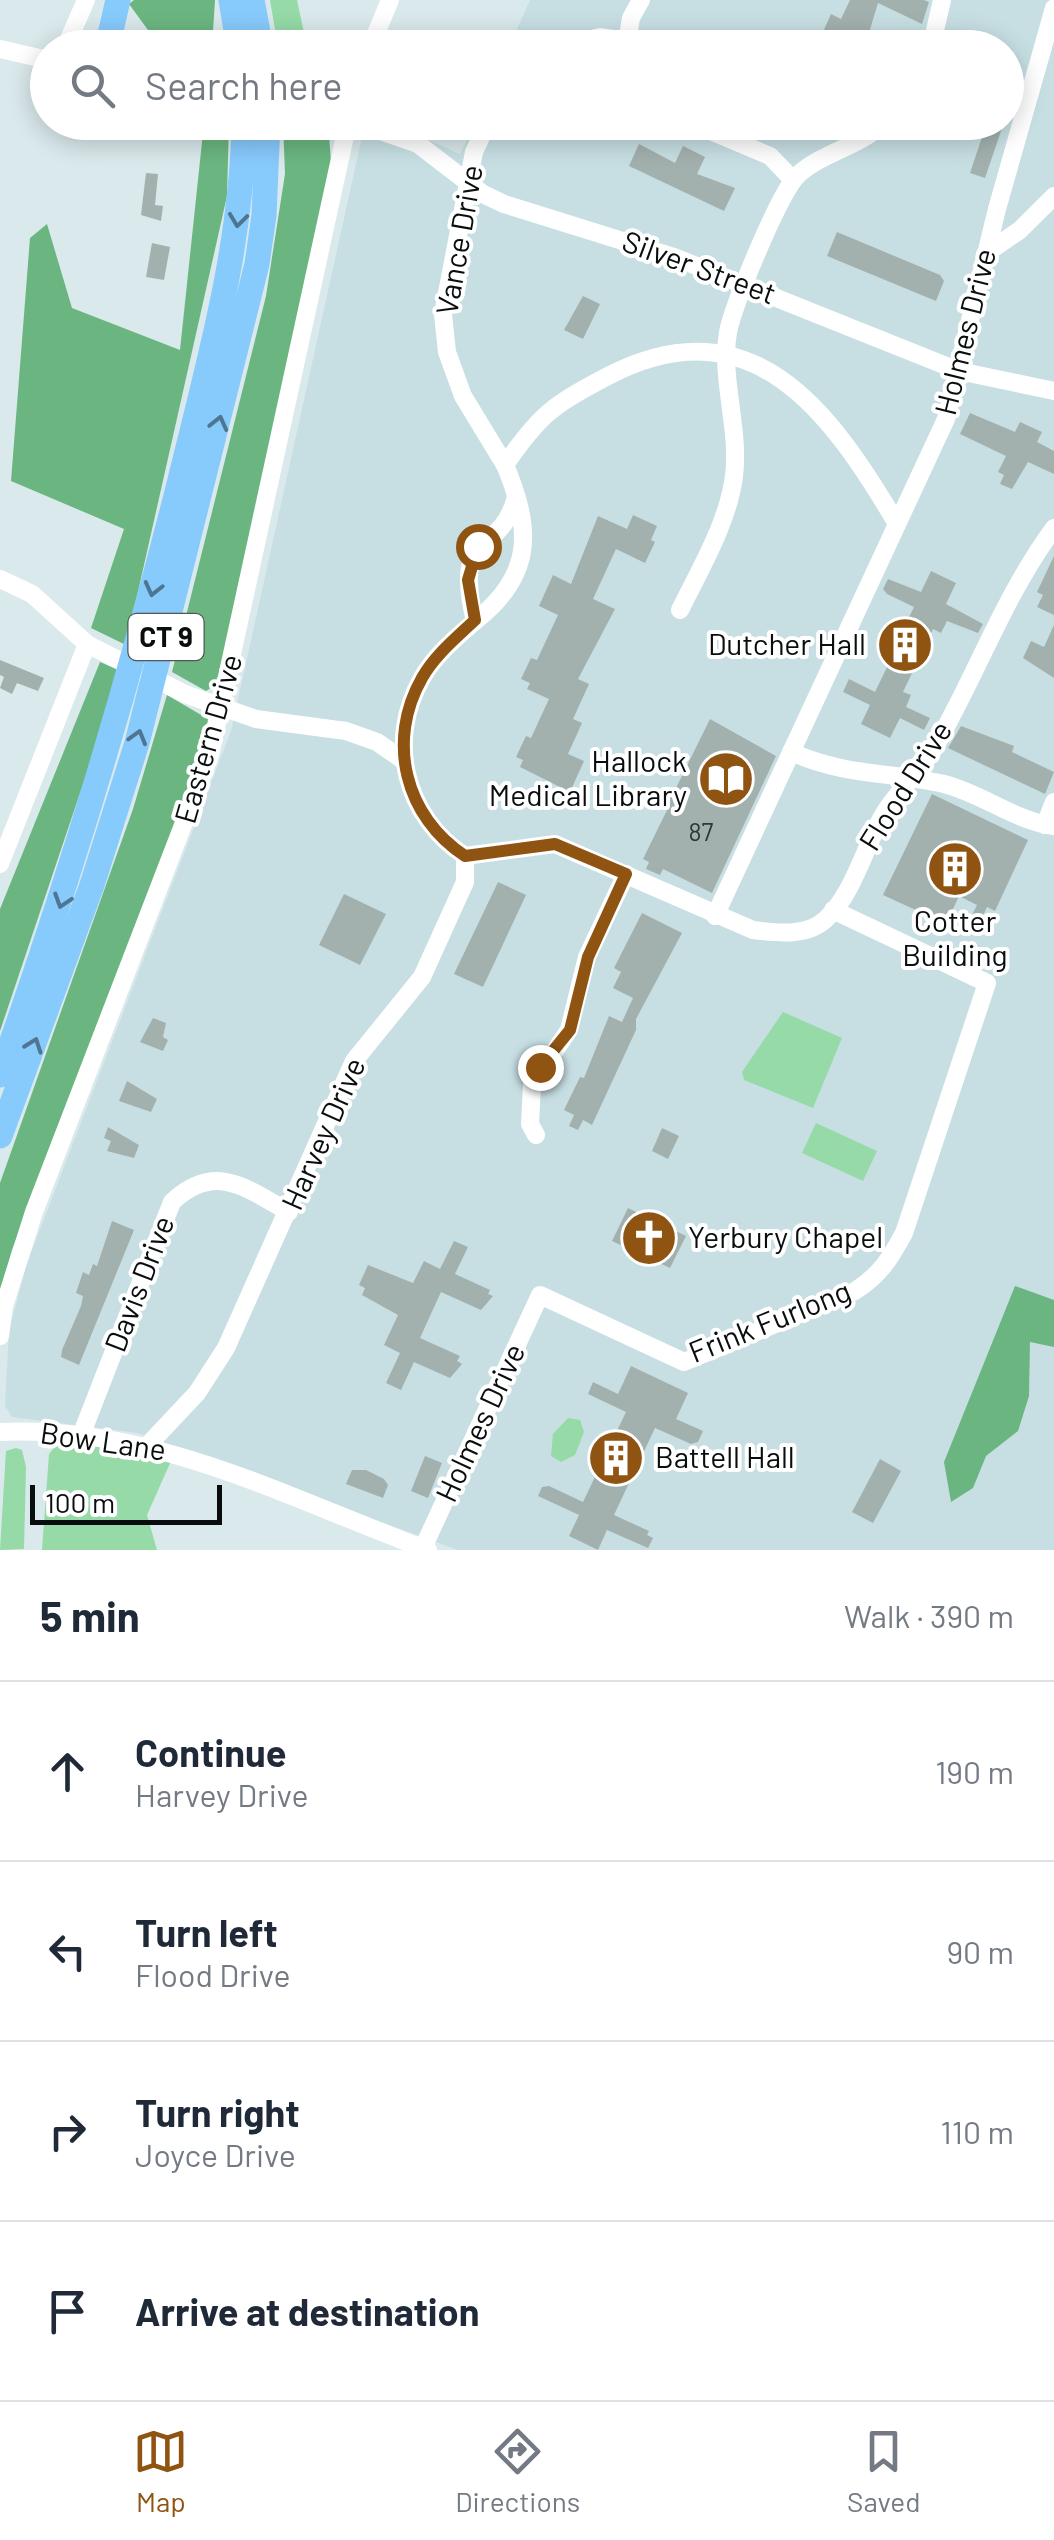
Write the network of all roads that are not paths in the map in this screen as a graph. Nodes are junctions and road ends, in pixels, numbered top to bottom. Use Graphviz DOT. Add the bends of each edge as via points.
graph roads {
  1 [pos="86,0"];
  2 [pos="118,0"];
  3 [pos="231,0"];
  4 [pos="252,0"];
  5 [pos="390,0"];
  6 [pos="641,0"];
  7 [pos="942,0"];
  8 [pos="1054,8"];
  9 [pos="74,30"];
  10 [pos="111,30"];
  11 [pos="236,30"];
  12 [pos="258,30"];
  13 [pos="378,30"];
  14 [pos="630,30"];
  15 [pos="936,30"];
  16 [pos="0,50"];
  17 [pos="30,56"];
  18 [pos="1024,117"];
  19 [pos="243,140"];
  20 [pos="267,140"];
  21 [pos="347,140"];
  22 [pos="406,140"];
  23 [pos="480,140"];
  24 [pos="732,140"];
  25 [pos="866,140"];
  26 [pos="1018,140"];
  27 [pos="793,180"];
  28 [pos="468,184"];
  29 [pos="1054,196"];
  30 [pos="986,254"];
  31 [pos="746,284"];
  32 [pos="728,352"];
  33 [pos="959,372"];
  34 [pos="1054,391"];
  35 [pos="505,465"];
  36 [pos="516,497"];
  37 [pos="897,524"];
  38 [pos="1054,528"];
  39 [pos="0,579"];
  40 [pos="680,610"];
  41 [pos="475,620"];
  42 [pos="87,644"];
  43 [pos="223,707"];
  44 [pos="792,752"];
  45 [pos="402,760"];
  46 [pos="913,780"];
  47 [pos="1054,802"];
  48 [pos="1050,826"];
  49 [pos="465,856"];
  50 [pos="0,864"];
  51 [pos="626,874"];
  52 [pos="834,910"];
  53 [pos="716,916"];
  54 [pos="0,1075"];
  55 [pos="0,1136"];
  56 [pos="536,1136"];
  57 [pos="289,1212"];
  58 [pos="540,1295"];
  59 [pos="0,1336"];
  60 [pos="0,1432"];
  61 [pos="82,1433"];
  62 [pos="148,1444"];
  63 [pos="425,1549"];
  1 -- 9 [label="street"];
  2 -- 10 [label="highway"];
  3 -- 11 [label="highway"];
  4 -- 12 [label="highway"];
  5 -- 13 [label="street"];
  6 -- 14 [label="street"];
  7 -- 15 [label="street"];
  8 -- 18 [label="street, Holmes Drive"];
  16 -- 17 [label="street"];
  19 -- 54 [label="highway, CT 9, one-way" via="233,259 150,598 86,829"];
  55 -- 20 [label="highway, CT 9, one-way" via="102,853 167,633 256,264"];
  21 -- 43 [label="street, Eastern Drive"];
  22 -- 28 [label="street, Silver Street"];
  23 -- 28 [label="street, Vance Drive"];
  24 -- 27 [label="street" via="770,156"];
  25 -- 27 [label="street"];
  26 -- 30 [label="street, Holmes Drive"];
  27 -- 31 [label="street"];
  28 -- 31 [label="street, Silver Street" via="504,204"];
  28 -- 35 [label="street, Vance Drive" via="443,314 447,352 463,396"];
  29 -- 30 [label="street"];
  30 -- 33 [label="street, Holmes Drive"];
  31 -- 32 [label="street" via="728,332"];
  31 -- 33 [label="street, Silver Street"];
  32 -- 35 [label="street" via="662,357 620,370 553,405"];
  32 -- 37 [label="street" via="806,399 867,473"];
  32 -- 40 [label="street" via="734,477"];
  33 -- 34 [label="street, Silver Street"];
  33 -- 37 [label="street, Holmes Drive" via="946,419"];
  35 -- 36 [label="street"];
  36 -- 41 [label="street" via="508,519 470,562"];
  36 -- 41 [label="street" via="524,524 519,567 509,588"];
  37 -- 44 [label="street, Holmes Drive"];
  38 -- 46 [label="street, Flood Drive" via="995,622"];
  39 -- 42 [label="street" via="32,594"];
  41 -- 45 [label="street" via="423,676 410,702"];
  42 -- 43 [label="street"];
  42 -- 50 [label="street"];
  43 -- 45 [label="street" via="346,731"];
  43 -- 59 [label="street, Eastern Drive" via="195,802 22,1244"];
  44 -- 46 [label="street" via="845,772"];
  44 -- 53 [label="street, Holmes Drive"];
  45 -- 49 [label="street" via="426,823"];
  46 -- 48 [label="street" via="966,790"];
  46 -- 52 [label="street, Flood Drive" via="883,814"];
  47 -- 48 [label="street"];
  49 -- 51 [label="street" via="555,844"];
  49 -- 57 [label="street, Harvey Drive" via="465,882 422,977 354,1061"];
  51 -- 53 [label="street"];
  51 -- 56 [label="street" via="588,957 570,1030 532,1084 530,1124"];
  52 -- 53 [label="street" via="808,930 781,934"];
  52 -- 58 [label="street, Frink Furlong" via="988,983 904,1233 879,1275 684,1362"];
  57 -- 61 [label="street, Davis Drive" via="228,1179 201,1183 172,1202"];
  57 -- 62 [label="street, Harvey Drive" via="226,1348 197,1393"];
  58 -- 63 [label="street, Holmes Drive"];
  60 -- 61 [label="street, Bow Lane"];
  61 -- 62 [label="street, Bow Lane"];
  62 -- 63 [label="street, Bow Lane"];
}
